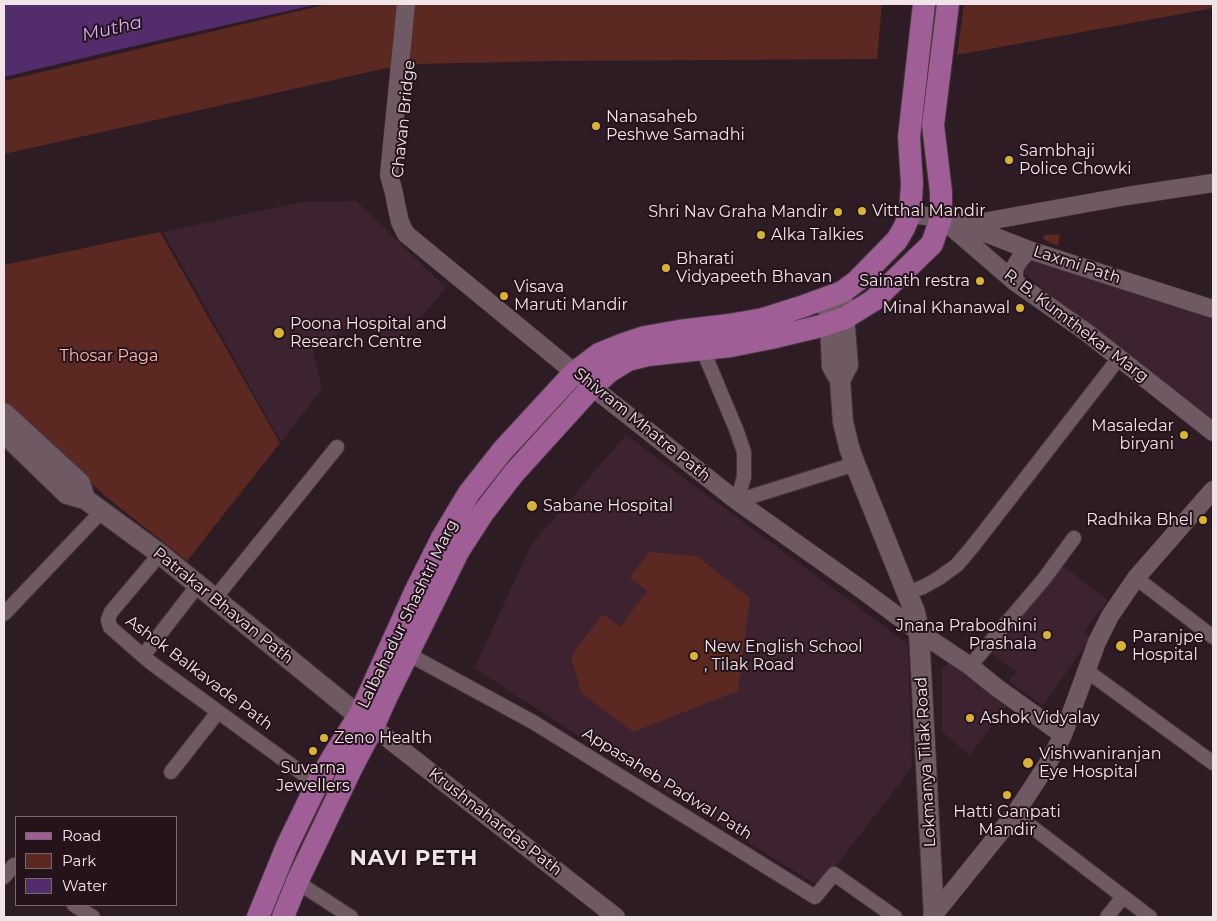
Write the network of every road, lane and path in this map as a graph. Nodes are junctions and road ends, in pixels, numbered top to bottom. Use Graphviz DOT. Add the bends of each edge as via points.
graph roads {
  1 [pos="406,4"];
  2 [pos="416,4"];
  3 [pos="924,4"];
  4 [pos="948,4"];
  5 [pos="395,181"];
  6 [pos="1213,183"];
  7 [pos="910,214"];
  8 [pos="941,218"];
  9 [pos="965,225"];
  10 [pos="1029,250"];
  11 [pos="1015,282"];
  12 [pos="834,295"];
  13 [pos="1213,309"];
  14 [pos="838,320"];
  15 [pos="702,348"];
  16 [pos="1120,358"];
  17 [pos="575,372"];
  18 [pos="592,387"];
  19 [pos="4,413"];
  20 [pos="1213,432"];
  21 [pos="4,434"];
  22 [pos="337,447"];
  23 [pos="855,464"];
  24 [pos="1213,490"];
  25 [pos="85,499"];
  26 [pos="737,501"];
  27 [pos="102,511"];
  28 [pos="1074,538"];
  29 [pos="160,554"];
  30 [pos="1136,578"];
  31 [pos="198,585"];
  32 [pos="907,593"];
  33 [pos="215,598"];
  34 [pos="4,614"];
  35 [pos="919,632"];
  36 [pos="1213,637"];
  37 [pos="408,654"];
  38 [pos="143,656"];
  39 [pos="970,666"];
  40 [pos="1086,671"];
  41 [pos="218,712"];
  42 [pos="366,722"];
  43 [pos="1063,735"];
  44 [pos="1213,764"];
  45 [pos="171,772"];
  46 [pos="317,784"];
  47 [pos="1015,814"];
  48 [pos="11,863"];
  49 [pos="4,877"];
  50 [pos="297,882"];
  51 [pos="1123,897"];
  52 [pos="76,906"];
  53 [pos="933,916"];
  54 [pos="93,917"];
  55 [pos="258,917"];
  56 [pos="283,917"];
  57 [pos="350,917"];
  58 [pos="616,917"];
  59 [pos="895,917"];
  60 [pos="1107,917"];
  61 [pos="1150,917"];
  1 -- 5 [label="street, Chavan Bridge"];
  2 -- 5 [label="street, Chavan Bridge"];
  3 -- 7 [label="main road" via="909,137"];
  4 -- 8 [label="main road, Lalbahadur Shashtri Marg" via="933,125"];
  5 -- 17 [label="street, Shivram Mhatre Path" via="396,204 406,234"];
  6 -- 9 [label="street"];
  7 -- 8 [label="street, Laxmi Path"];
  7 -- 12 [label="main road, Lalbahadur Shashtri Marg" via="897,240 857,281"];
  8 -- 9 [label="street, Laxmi Path"];
  8 -- 11 [label="street, R. B. Kumthekar Marg"];
  8 -- 14 [label="main road, Lalbahadur Shashtri Marg" via="932,244 874,300"];
  9 -- 10 [label="street, Laxmi Path"];
  10 -- 11 [label="street" via="1015,267"];
  10 -- 13 [label="street, Laxmi Path"];
  11 -- 16 [label="street, R. B. Kumthekar Marg"];
  12 -- 14 [label="main road"];
  12 -- 17 [label="main road, Lalbahadur Shashtri Marg" via="763,319 645,336 599,354"];
  14 -- 15 [label="main road, Lalbahadur Shashtri Marg" via="771,338"];
  14 -- 23 [label="main road, Lokmanya Tilak Road" via="848,365 840,380 843,422"];
  15 -- 18 [label="main road, Lalbahadur Shashtri Marg" via="628,360"];
  15 -- 26 [label="street" via="744,452 744,477"];
  16 -- 20 [label="street, R. B. Kumthekar Marg"];
  16 -- 32 [label="street" via="957,565 923,587"];
  17 -- 18 [label="street, Shivram Mhatre Path"];
  17 -- 42 [label="main road, Lalbahadur Shashtri Marg" via="469,493 442,538 415,592"];
  18 -- 26 [label="street, Shivram Mhatre Path"];
  18 -- 37 [label="main road, Lalbahadur Shashtri Marg" via="514,473 483,513 459,550"];
  19 -- 25 [label="main road" via="80,484"];
  21 -- 25 [label="main road" via="67,494"];
  22 -- 33 [label="street"];
  23 -- 26 [label="street"];
  23 -- 32 [label="main road, Lokmanya Tilak Road"];
  24 -- 30 [label="street"];
  25 -- 27 [label="main road, Patrakar Bhavan Path"];
  26 -- 35 [label="street, Shivram Mhatre Path"];
  27 -- 29 [label="main road, Patrakar Bhavan Path"];
  27 -- 34 [label="street"];
  28 -- 39 [label="street" via="1044,579"];
  29 -- 31 [label="main road, Patrakar Bhavan Path"];
  29 -- 38 [label="street, Ashok Balkavade Path" via="110,612 108,620 110,627"];
  30 -- 36 [label="street"];
  30 -- 40 [label="street" via="1110,616"];
  31 -- 33 [label="main road, Patrakar Bhavan Path"];
  31 -- 38 [label="street"];
  32 -- 35 [label="main road, Lokmanya Tilak Road"];
  33 -- 42 [label="main road, Patrakar Bhavan Path"];
  35 -- 39 [label="street, Shivram Mhatre Path"];
  35 -- 53 [label="main road, Lokmanya Tilak Road"];
  37 -- 42 [label="main road, Lalbahadur Shashtri Marg" via="384,703"];
  37 -- 59 [label="street, Appasaheb Padwal Path" via="533,722 815,897 834,874"];
  38 -- 41 [label="street, Ashok Balkavade Path"];
  39 -- 43 [label="street, Shivram Mhatre Path"];
  40 -- 43 [label="street"];
  40 -- 44 [label="street"];
  41 -- 45 [label="street"];
  41 -- 46 [label="street, Ashok Balkavade Path"];
  42 -- 46 [label="main road, Lalbahadur Shashtri Marg" via="334,755"];
  42 -- 50 [label="main road, Lalbahadur Shashtri Marg" via="351,769"];
  42 -- 58 [label="street, Krushnahardas Path"];
  43 -- 47 [label="street" via="1048,765"];
  46 -- 55 [label="main road, Lalbahadur Shashtri Marg"];
  47 -- 51 [label="street"];
  47 -- 53 [label="street"];
  48 -- 49 [label="street"];
  50 -- 56 [label="main road, Lalbahadur Shashtri Marg"];
  50 -- 57 [label="street"];
  51 -- 60 [label="street"];
  51 -- 61 [label="street"];
  52 -- 54 [label="street"];
}
